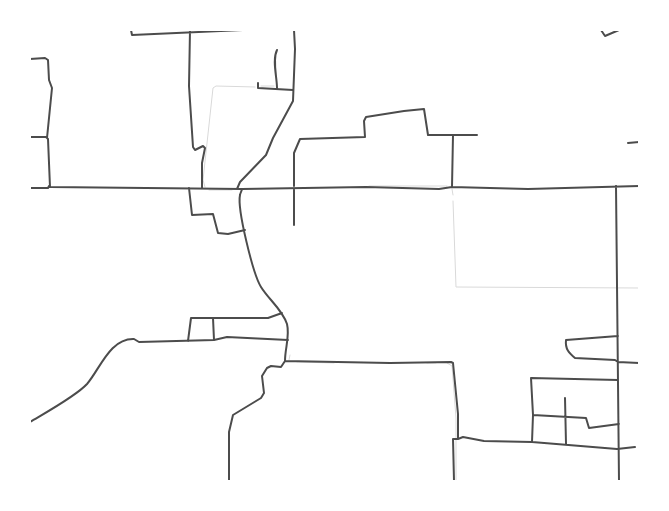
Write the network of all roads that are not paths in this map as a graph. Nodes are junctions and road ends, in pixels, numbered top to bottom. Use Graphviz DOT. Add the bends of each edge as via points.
graph roads {
  1 [pos="132,30"];
  2 [pos="243,30"];
  3 [pos="294,30"];
  4 [pos="601,30"];
  5 [pos="619,30"];
  6 [pos="190,31"];
  7 [pos="277,50"];
  8 [pos="30,59"];
  9 [pos="258,83"];
  10 [pos="277,88"];
  11 [pos="293,90"];
  12 [pos="453,135"];
  13 [pos="477,135"];
  14 [pos="30,137"];
  15 [pos="47,138"];
  16 [pos="639,142"];
  17 [pos="628,143"];
  18 [pos="49,186"];
  19 [pos="616,186"];
  20 [pos="639,186"];
  21 [pos="452,187"];
  22 [pos="30,188"];
  23 [pos="190,188"];
  24 [pos="202,188"];
  25 [pos="294,188"];
  26 [pos="237,189"];
  27 [pos="242,189"];
  28 [pos="294,225"];
  29 [pos="245,230"];
  30 [pos="282,313"];
  31 [pos="213,318"];
  32 [pos="618,336"];
  33 [pos="214,340"];
  34 [pos="288,340"];
  35 [pos="188,341"];
  36 [pos="285,361"];
  37 [pos="618,362"];
  38 [pos="639,363"];
  39 [pos="618,380"];
  40 [pos="564,398"];
  41 [pos="533,415"];
  42 [pos="565,417"];
  43 [pos="30,422"];
  44 [pos="620,424"];
  45 [pos="458,439"];
  46 [pos="532,442"];
  47 [pos="566,444"];
  48 [pos="636,447"];
  49 [pos="619,448"];
  50 [pos="230,481"];
  51 [pos="454,481"];
  52 [pos="619,481"];
  1 -- 6 [label="street" via="132,35"];
  2 -- 6 [label="street" via="207,33"];
  3 -- 11 [label="street"];
  4 -- 5 [label="street" via="605,36"];
  6 -- 24 [label="street" via="193,147 195,150 203,146 205,148"];
  7 -- 10 [label="street" via="274,59"];
  8 -- 15 [label="street" via="48,60 52,88"];
  9 -- 10 [label="street" via="258,88"];
  10 -- 11 [label="street"];
  11 -- 26 [label="street" via="293,101 266,155 240,182"];
  12 -- 13 [label="street"];
  12 -- 21 [label="street"];
  12 -- 25 [label="street" via="427,134 424,109 366,118 365,137 300,139 294,153"];
  14 -- 15 [label="street"];
  15 -- 18 [label="street"];
  16 -- 17 [label="street"];
  18 -- 22 [label="street"];
  18 -- 23 [label="street"];
  19 -- 20 [label="street"];
  19 -- 21 [label="street" via="528,189"];
  19 -- 32 [label="street"];
  21 -- 25 [label="street"];
  23 -- 24 [label="street"];
  23 -- 29 [label="street" via="192,215 214,214 218,233 228,234"];
  24 -- 26 [label="street"];
  25 -- 27 [label="street"];
  25 -- 28 [label="street"];
  26 -- 27 [label="street"];
  27 -- 29 [label="street" via="240,194"];
  29 -- 30 [label="street" via="253,268 261,287"];
  30 -- 31 [label="street" via="268,318"];
  30 -- 34 [label="street" via="287,325"];
  31 -- 33 [label="street"];
  31 -- 35 [label="street" via="190,319"];
  32 -- 37 [label="street"];
  32 -- 37 [label="street" via="565,342 567,352 575,358"];
  33 -- 34 [label="street"];
  33 -- 35 [label="street"];
  34 -- 36 [label="street"];
  35 -- 43 [label="street" via="128,340 111,349 86,385"];
  36 -- 45 [label="street" via="451,362"];
  36 -- 50 [label="street" via="281,367 267,368 262,376 264,393 261,398 233,415 229,432"];
  37 -- 38 [label="street"];
  37 -- 39 [label="street"];
  39 -- 41 [label="street" via="531,378"];
  39 -- 44 [label="street"];
  40 -- 42 [label="street"];
  41 -- 42 [label="street"];
  41 -- 46 [label="street"];
  42 -- 44 [label="street" via="586,418 589,428"];
  42 -- 47 [label="street"];
  44 -- 49 [label="street"];
  45 -- 46 [label="street" via="463,437 484,441"];
  45 -- 51 [label="street" via="453,439"];
  46 -- 47 [label="street"];
  47 -- 49 [label="street"];
  48 -- 49 [label="street"];
  49 -- 52 [label="street"];
}
